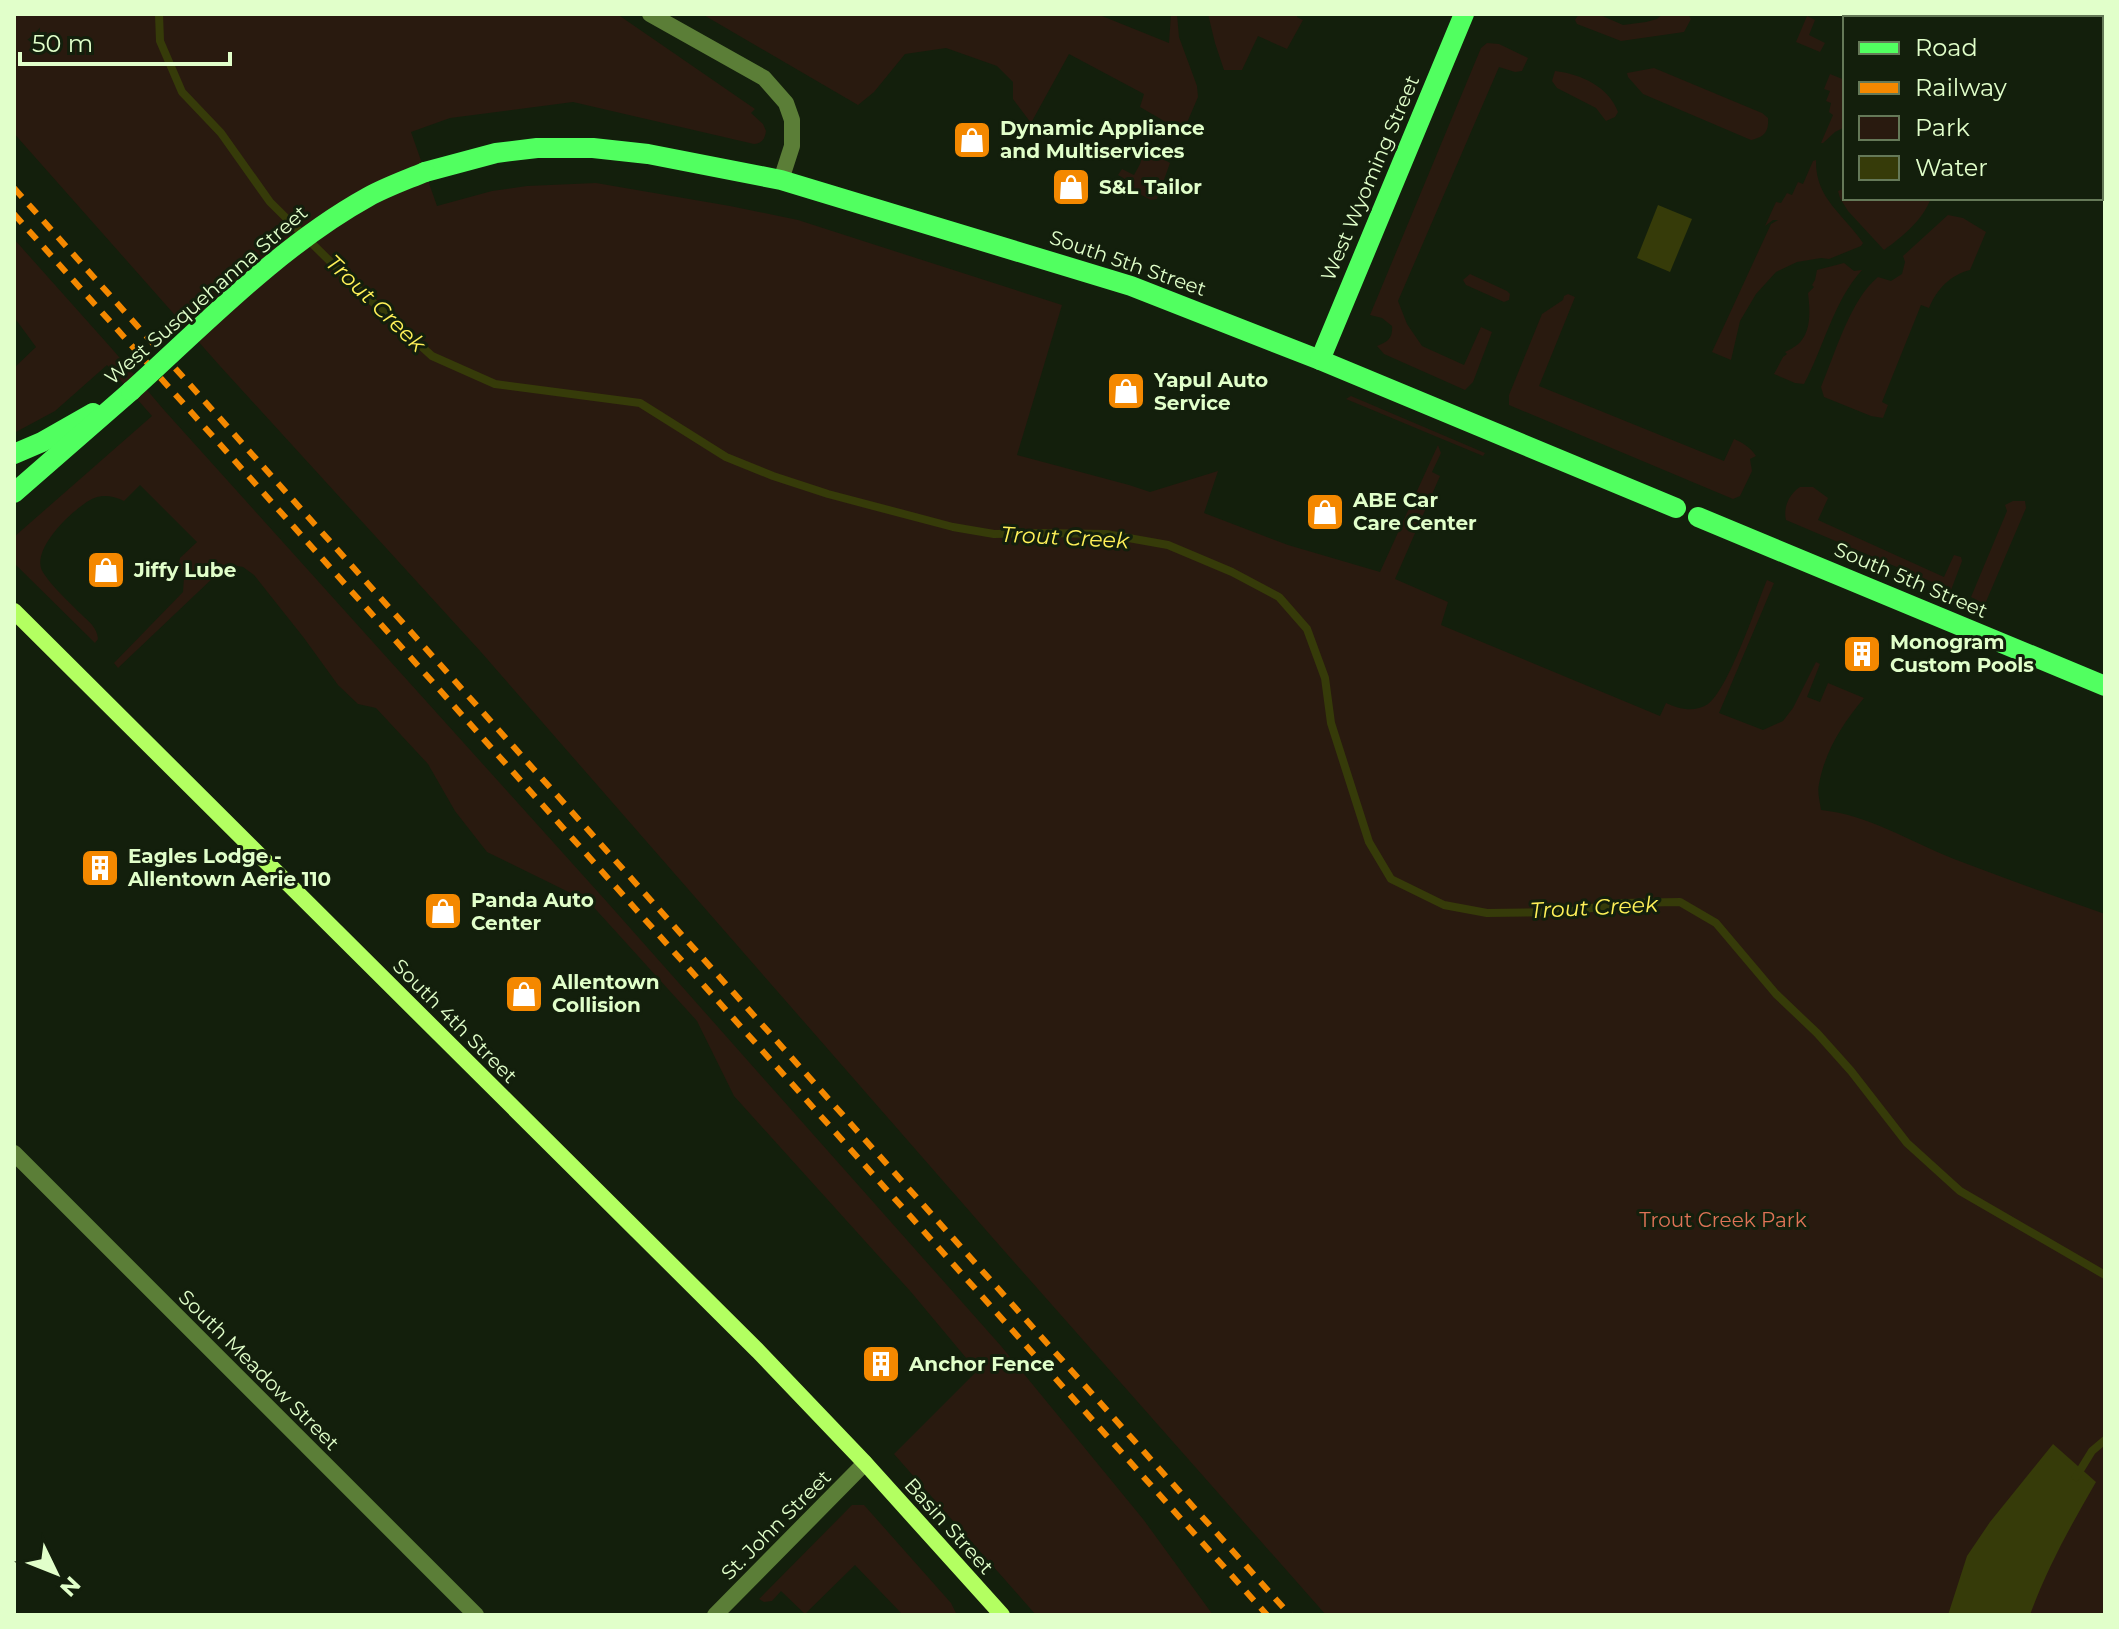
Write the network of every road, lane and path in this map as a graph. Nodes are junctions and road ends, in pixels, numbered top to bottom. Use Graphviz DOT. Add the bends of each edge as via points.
graph roads {
  1 [pos="650,14"];
  2 [pos="1464,14"];
  3 [pos="781,180"];
  4 [pos="1320,360"];
  5 [pos="131,391"];
  6 [pos="14,454"];
  7 [pos="14,493"];
  8 [pos="1676,508"];
  9 [pos="1698,517"];
  10 [pos="14,611"];
  11 [pos="2105,686"];
  12 [pos="14,1153"];
  13 [pos="865,1463"];
  14 [pos="476,1615"];
  15 [pos="715,1615"];
  16 [pos="1002,1615"];
  1 -- 3 [label="street" via="764,78 786,103 792,146"];
  2 -- 4 [label="main road, West Wyoming Street"];
  3 -- 4 [label="main road, South 5th Street" via="1131,286"];
  3 -- 5 [label="main road, West Susquehanna Street, bridge" via="593,148 496,153 425,172 372,195 299,243"];
  4 -- 8 [label="main road, South 5th Street"];
  5 -- 6 [label="main road"];
  5 -- 7 [label="main road, West Susquehanna Street"];
  9 -- 11 [label="main road, South 5th Street"];
  10 -- 13 [label="main road, South 4th Street" via="672,1264"];
  12 -- 14 [label="street, South Meadow Street"];
  13 -- 15 [label="street, St. John Street"];
  13 -- 16 [label="main road, Basin Street"];
}
